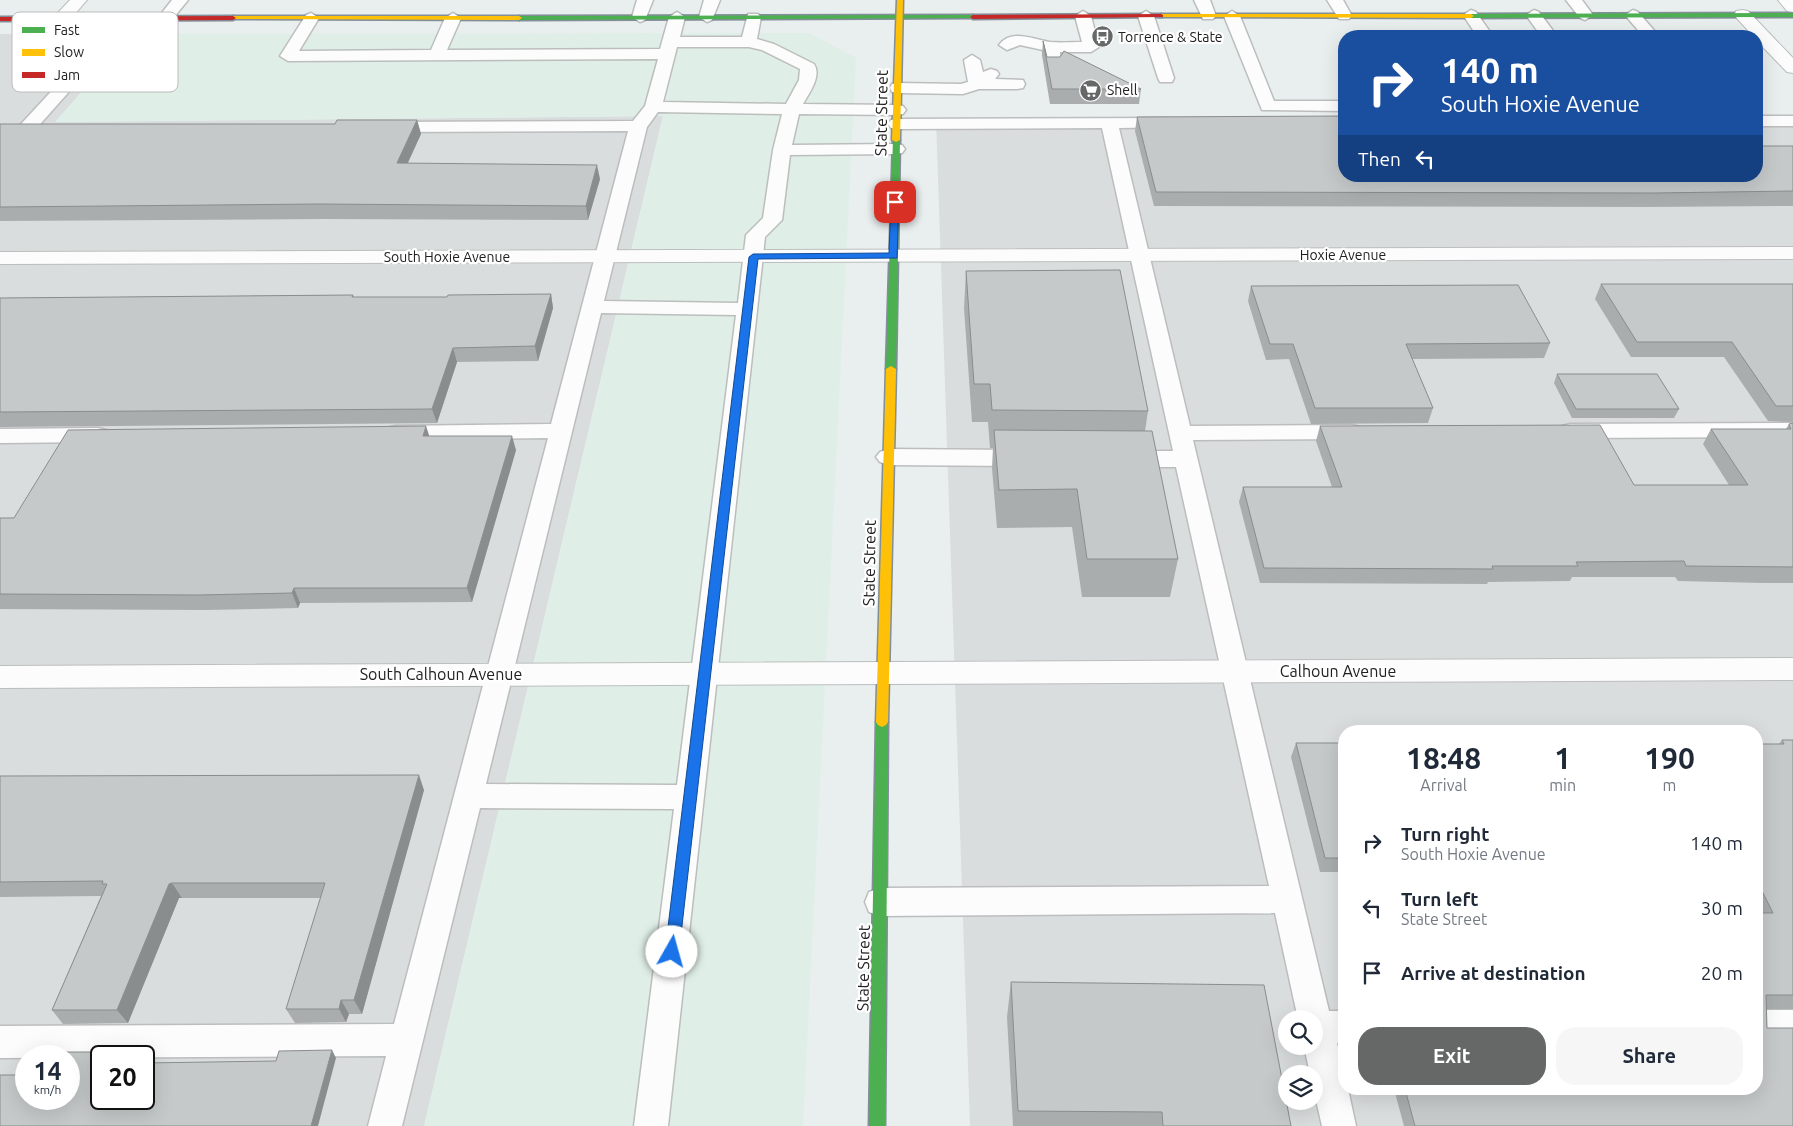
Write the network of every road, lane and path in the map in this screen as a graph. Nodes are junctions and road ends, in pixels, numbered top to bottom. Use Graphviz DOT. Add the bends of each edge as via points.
graph roads {
  1 [pos="79,0"];
  2 [pos="180,0"];
  3 [pos="645,0"];
  4 [pos="712,0"];
  5 [pos="900,0"];
  6 [pos="1202,0"];
  7 [pos="1335,0"];
  8 [pos="1574,0"];
  9 [pos="1786,0"];
  10 [pos="1793,7"];
  11 [pos="68,12"];
  12 [pos="171,12"];
  13 [pos="1534,15"];
  14 [pos="1585,15"];
  15 [pos="1632,15"];
  16 [pos="1742,15"];
  17 [pos="1793,15"];
  18 [pos="1008,16"];
  19 [pos="1083,16"];
  20 [pos="1146,16"];
  21 [pos="1208,16"];
  22 [pos="1232,16"];
  23 [pos="1344,16"];
  24 [pos="1472,16"];
  25 [pos="677,17"];
  26 [pos="707,17"];
  27 [pos="753,17"];
  28 [pos="900,17"];
  29 [pos="311,18"];
  30 [pos="453,18"];
  31 [pos="640,18"];
  32 [pos="178,19"];
  33 [pos="1481,30"];
  34 [pos="1545,30"];
  35 [pos="1646,30"];
  36 [pos="1756,30"];
  37 [pos="1763,37"];
  38 [pos="749,42"];
  39 [pos="1051,47"];
  40 [pos="668,48"];
  41 [pos="437,55"];
  42 [pos="1029,56"];
  43 [pos="972,60"];
  44 [pos="1053,68"];
  45 [pos="1793,68"];
  46 [pos="995,72"];
  47 [pos="1166,78"];
  48 [pos="977,84"];
  49 [pos="1017,84"];
  50 [pos="898,88"];
  51 [pos="60,92"];
  52 [pos="1338,106"];
  53 [pos="792,109"];
  54 [pos="646,117"];
  55 [pos="897,117"];
  56 [pos="1763,121"];
  57 [pos="1793,121"];
  58 [pos="1109,123"];
  59 [pos="1187,123"];
  60 [pos="1285,123"];
  61 [pos="1338,123"];
  62 [pos="10,127"];
  63 [pos="28,127"];
  64 [pos="48,127"];
  65 [pos="368,127"];
  66 [pos="896,149"];
  67 [pos="782,150"];
  68 [pos="1793,253"];
  69 [pos="1139,255"];
  70 [pos="894,256"];
  71 [pos="604,257"];
  72 [pos="753,257"];
  73 [pos="0,258"];
  74 [pos="592,308"];
  75 [pos="747,308"];
  76 [pos="1793,430"];
  77 [pos="1546,431"];
  78 [pos="560,432"];
  79 [pos="1378,432"];
  80 [pos="374,433"];
  81 [pos="1180,433"];
  82 [pos="118,435"];
  83 [pos="0,436"];
  84 [pos="888,457"];
  85 [pos="1047,458"];
  86 [pos="1106,458"];
  87 [pos="1186,459"];
  88 [pos="1793,669"];
  89 [pos="1234,671"];
  90 [pos="883,672"];
  91 [pos="705,673"];
  92 [pos="498,674"];
  93 [pos="0,677"];
  94 [pos="467,796"];
  95 [pos="690,797"];
  96 [pos="1287,899"];
  97 [pos="880,902"];
  98 [pos="1763,1025"];
  99 [pos="1793,1025"];
  100 [pos="1330,1027"];
  101 [pos="407,1040"];
  102 [pos="0,1042"];
  103 [pos="385,1126"];
  104 [pos="651,1126"];
  105 [pos="876,1126"];
  106 [pos="1339,1126"];
  1 -- 11 [label="street"];
  2 -- 12 [label="lane"];
  3 -- 31 [label="lane"];
  4 -- 26 [label="lane"];
  5 -- 28 [label="main road, State Street"];
  6 -- 21 [label="lane"];
  7 -- 23 [label="lane"];
  8 -- 14 [label="lane"];
  9 -- 10 [label="street"];
  13 -- 14 [label="main road"];
  13 -- 24 [label="main road"];
  13 -- 34 [label="lane"];
  14 -- 15 [label="main road"];
  15 -- 16 [label="main road"];
  15 -- 35 [label="lane"];
  16 -- 17 [label="main road"];
  16 -- 36 [label="street"];
  18 -- 19 [label="main road"];
  18 -- 28 [label="main road"];
  18 -- 39 [label="lane" via="1013,42"];
  19 -- 20 [label="main road"];
  19 -- 39 [label="lane" via="1091,47"];
  20 -- 21 [label="main road"];
  20 -- 47 [label="lane"];
  21 -- 22 [label="main road"];
  22 -- 23 [label="main road"];
  22 -- 52 [label="lane" via="1268,106"];
  23 -- 24 [label="main road"];
  24 -- 33 [label="lane"];
  25 -- 26 [label="main road"];
  25 -- 31 [label="main road"];
  25 -- 40 [label="lane"];
  26 -- 27 [label="main road"];
  27 -- 28 [label="main road"];
  27 -- 38 [label="lane"];
  28 -- 50 [label="main road, State Street"];
  29 -- 30 [label="main road"];
  29 -- 32 [label="main road"];
  29 -- 41 [label="lane" via="288,56"];
  30 -- 31 [label="main road"];
  30 -- 41 [label="lane"];
  37 -- 45 [label="street"];
  38 -- 40 [label="lane"];
  38 -- 53 [label="lane" via="768,47 808,68 807,80"];
  39 -- 42 [label="lane"];
  39 -- 44 [label="lane"];
  40 -- 41 [label="lane"];
  40 -- 54 [label="lane"];
  43 -- 48 [label="lane"];
  46 -- 48 [label="lane"];
  48 -- 49 [label="lane"];
  48 -- 50 [label="lane" via="962,89"];
  50 -- 55 [label="main road, State Street"];
  51 -- 63 [label="lane"];
  53 -- 54 [label="lane"];
  53 -- 55 [label="lane"];
  53 -- 67 [label="lane"];
  54 -- 65 [label="lane"];
  54 -- 71 [label="lane"];
  55 -- 58 [label="lane"];
  55 -- 66 [label="main road, State Street"];
  56 -- 57 [label="lane"];
  58 -- 59 [label="lane"];
  58 -- 69 [label="lane"];
  60 -- 61 [label="lane"];
  62 -- 63 [label="lane"];
  63 -- 64 [label="lane"];
  66 -- 67 [label="lane"];
  66 -- 70 [label="main road, State Street"];
  67 -- 72 [label="lane" via="772,220 756,235"];
  68 -- 69 [label="street, Hoxie Avenue"];
  69 -- 70 [label="street, Hoxie Avenue"];
  69 -- 81 [label="lane"];
  70 -- 72 [label="street, South Hoxie Avenue"];
  70 -- 84 [label="main road, State Street"];
  71 -- 72 [label="street, South Hoxie Avenue"];
  71 -- 73 [label="street, South Hoxie Avenue"];
  71 -- 74 [label="lane"];
  72 -- 75 [label="lane"];
  74 -- 75 [label="lane"];
  74 -- 78 [label="lane"];
  75 -- 91 [label="lane"];
  76 -- 77 [label="lane"];
  78 -- 80 [label="lane"];
  78 -- 92 [label="lane"];
  79 -- 81 [label="lane"];
  81 -- 87 [label="lane"];
  82 -- 83 [label="lane"];
  84 -- 85 [label="lane"];
  84 -- 90 [label="main road, State Street"];
  86 -- 87 [label="lane"];
  87 -- 89 [label="lane"];
  88 -- 89 [label="street, Calhoun Avenue"];
  89 -- 90 [label="street, Calhoun Avenue"];
  89 -- 96 [label="lane"];
  90 -- 91 [label="street, South Calhoun Avenue"];
  90 -- 97 [label="main road, State Street"];
  91 -- 92 [label="street, South Calhoun Avenue"];
  91 -- 95 [label="lane"];
  92 -- 93 [label="street, South Calhoun Avenue"];
  92 -- 94 [label="lane"];
  94 -- 95 [label="lane"];
  94 -- 101 [label="lane"];
  95 -- 104 [label="lane"];
  96 -- 97 [label="lane"];
  96 -- 100 [label="lane"];
  97 -- 105 [label="main road, State Street"];
  98 -- 99 [label="lane"];
  100 -- 106 [label="lane"];
  101 -- 102 [label="lane"];
  101 -- 103 [label="lane"];
}
